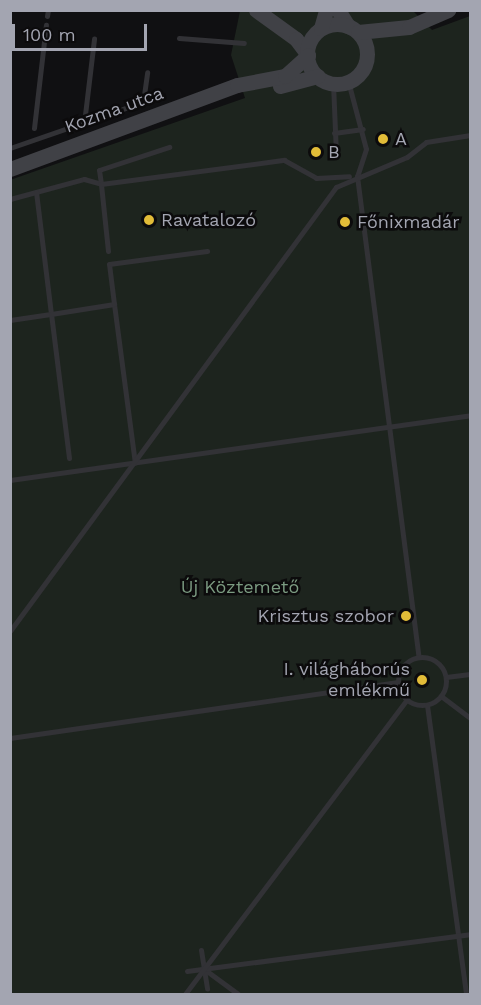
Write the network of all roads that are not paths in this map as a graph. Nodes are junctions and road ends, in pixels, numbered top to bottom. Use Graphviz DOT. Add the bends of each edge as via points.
graph roads {
  1 [pos="327,10"];
  2 [pos="338,10"];
  3 [pos="448,10"];
  4 [pos="261,14"];
  5 [pos="46,25"];
  6 [pos="409,27"];
  7 [pos="321,28"];
  8 [pos="353,29"];
  9 [pos="179,38"];
  10 [pos="94,39"];
  11 [pos="244,43"];
  12 [pos="367,54"];
  13 [pos="308,55"];
  14 [pos="147,72"];
  15 [pos="318,76"];
  16 [pos="340,82"];
  17 [pos="231,88"];
  18 [pos="84,123"];
  19 [pos="34,128"];
  20 [pos="363,129"];
  21 [pos="334,134"];
  22 [pos="471,135"];
  23 [pos="168,147"];
  24 [pos="10,148"];
  25 [pos="336,154"];
  26 [pos="10,169"];
  27 [pos="357,176"];
  28 [pos="101,184"];
  29 [pos="36,192"];
  30 [pos="10,199"];
  31 [pos="108,251"];
  32 [pos="207,251"];
  33 [pos="114,304"];
  34 [pos="51,314"];
  35 [pos="10,320"];
  36 [pos="471,415"];
  37 [pos="390,428"];
  38 [pos="69,458"];
  39 [pos="135,463"];
  40 [pos="10,480"];
  41 [pos="10,631"];
  42 [pos="419,657"];
  43 [pos="471,674"];
  44 [pos="446,677"];
  45 [pos="398,682"];
  46 [pos="441,696"];
  47 [pos="407,699"];
  48 [pos="427,705"];
  49 [pos="471,718"];
  50 [pos="10,738"];
  51 [pos="471,934"];
  52 [pos="459,936"];
  53 [pos="201,950"];
  54 [pos="204,969"];
  55 [pos="187,971"];
  56 [pos="207,989"];
  57 [pos="185,994"];
  58 [pos="238,994"];
  59 [pos="466,994"];
  1 -- 7 [label="street, Kozma utca"];
  2 -- 8 [label="street"];
  3 -- 6 [label="street"];
  4 -- 7 [label="street" via="298,29"];
  4 -- 13 [label="street" via="296,39"];
  5 -- 19 [label="lane"];
  6 -- 8 [label="street"];
  6 -- 12 [label="street"];
  7 -- 8 [label="street" via="336,24"];
  7 -- 13 [label="street, Kozma utca" via="309,42"];
  8 -- 12 [label="street"];
  9 -- 11 [label="lane"];
  10 -- 18 [label="lane"];
  12 -- 16 [label="street" via="360,73"];
  13 -- 15 [label="street"];
  13 -- 17 [label="street, Kozma utca" via="285,76"];
  14 -- 18 [label="lane" via="143,102"];
  15 -- 16 [label="street"];
  15 -- 17 [label="street, Kozma utca" via="267,89"];
  16 -- 20 [label="lane"];
  16 -- 21 [label="lane"];
  17 -- 26 [label="street, Kozma utca"];
  18 -- 24 [label="lane"];
  20 -- 21 [label="lane"];
  20 -- 27 [label="lane" via="366,154"];
  21 -- 25 [label="lane"];
  22 -- 27 [label="lane" via="426,142 407,157"];
  23 -- 28 [label="lane" via="99,170"];
  27 -- 28 [label="lane" via="316,178 284,160"];
  27 -- 37 [label="lane"];
  27 -- 39 [label="lane" via="336,187"];
  28 -- 29 [label="lane" via="84,179"];
  28 -- 31 [label="lane"];
  29 -- 30 [label="lane"];
  29 -- 34 [label="lane"];
  32 -- 33 [label="lane" via="109,264"];
  33 -- 34 [label="lane"];
  33 -- 39 [label="lane"];
  34 -- 35 [label="lane"];
  34 -- 38 [label="lane"];
  36 -- 37 [label="lane"];
  37 -- 39 [label="lane"];
  37 -- 42 [label="lane"];
  39 -- 40 [label="lane"];
  39 -- 41 [label="lane" via="116,481"];
  42 -- 44 [label="lane" via="437,662"];
  42 -- 45 [label="lane" via="403,666"];
  43 -- 44 [label="lane"];
  44 -- 46 [label="lane"];
  45 -- 47 [label="lane"];
  45 -- 50 [label="lane"];
  46 -- 48 [label="lane"];
  46 -- 49 [label="lane"];
  47 -- 48 [label="lane"];
  47 -- 54 [label="lane"];
  48 -- 52 [label="lane"];
  51 -- 52 [label="lane"];
  52 -- 54 [label="lane"];
  52 -- 59 [label="lane"];
  53 -- 54 [label="lane"];
  54 -- 55 [label="lane"];
  54 -- 56 [label="lane"];
  54 -- 57 [label="lane"];
  54 -- 58 [label="lane"];
}
